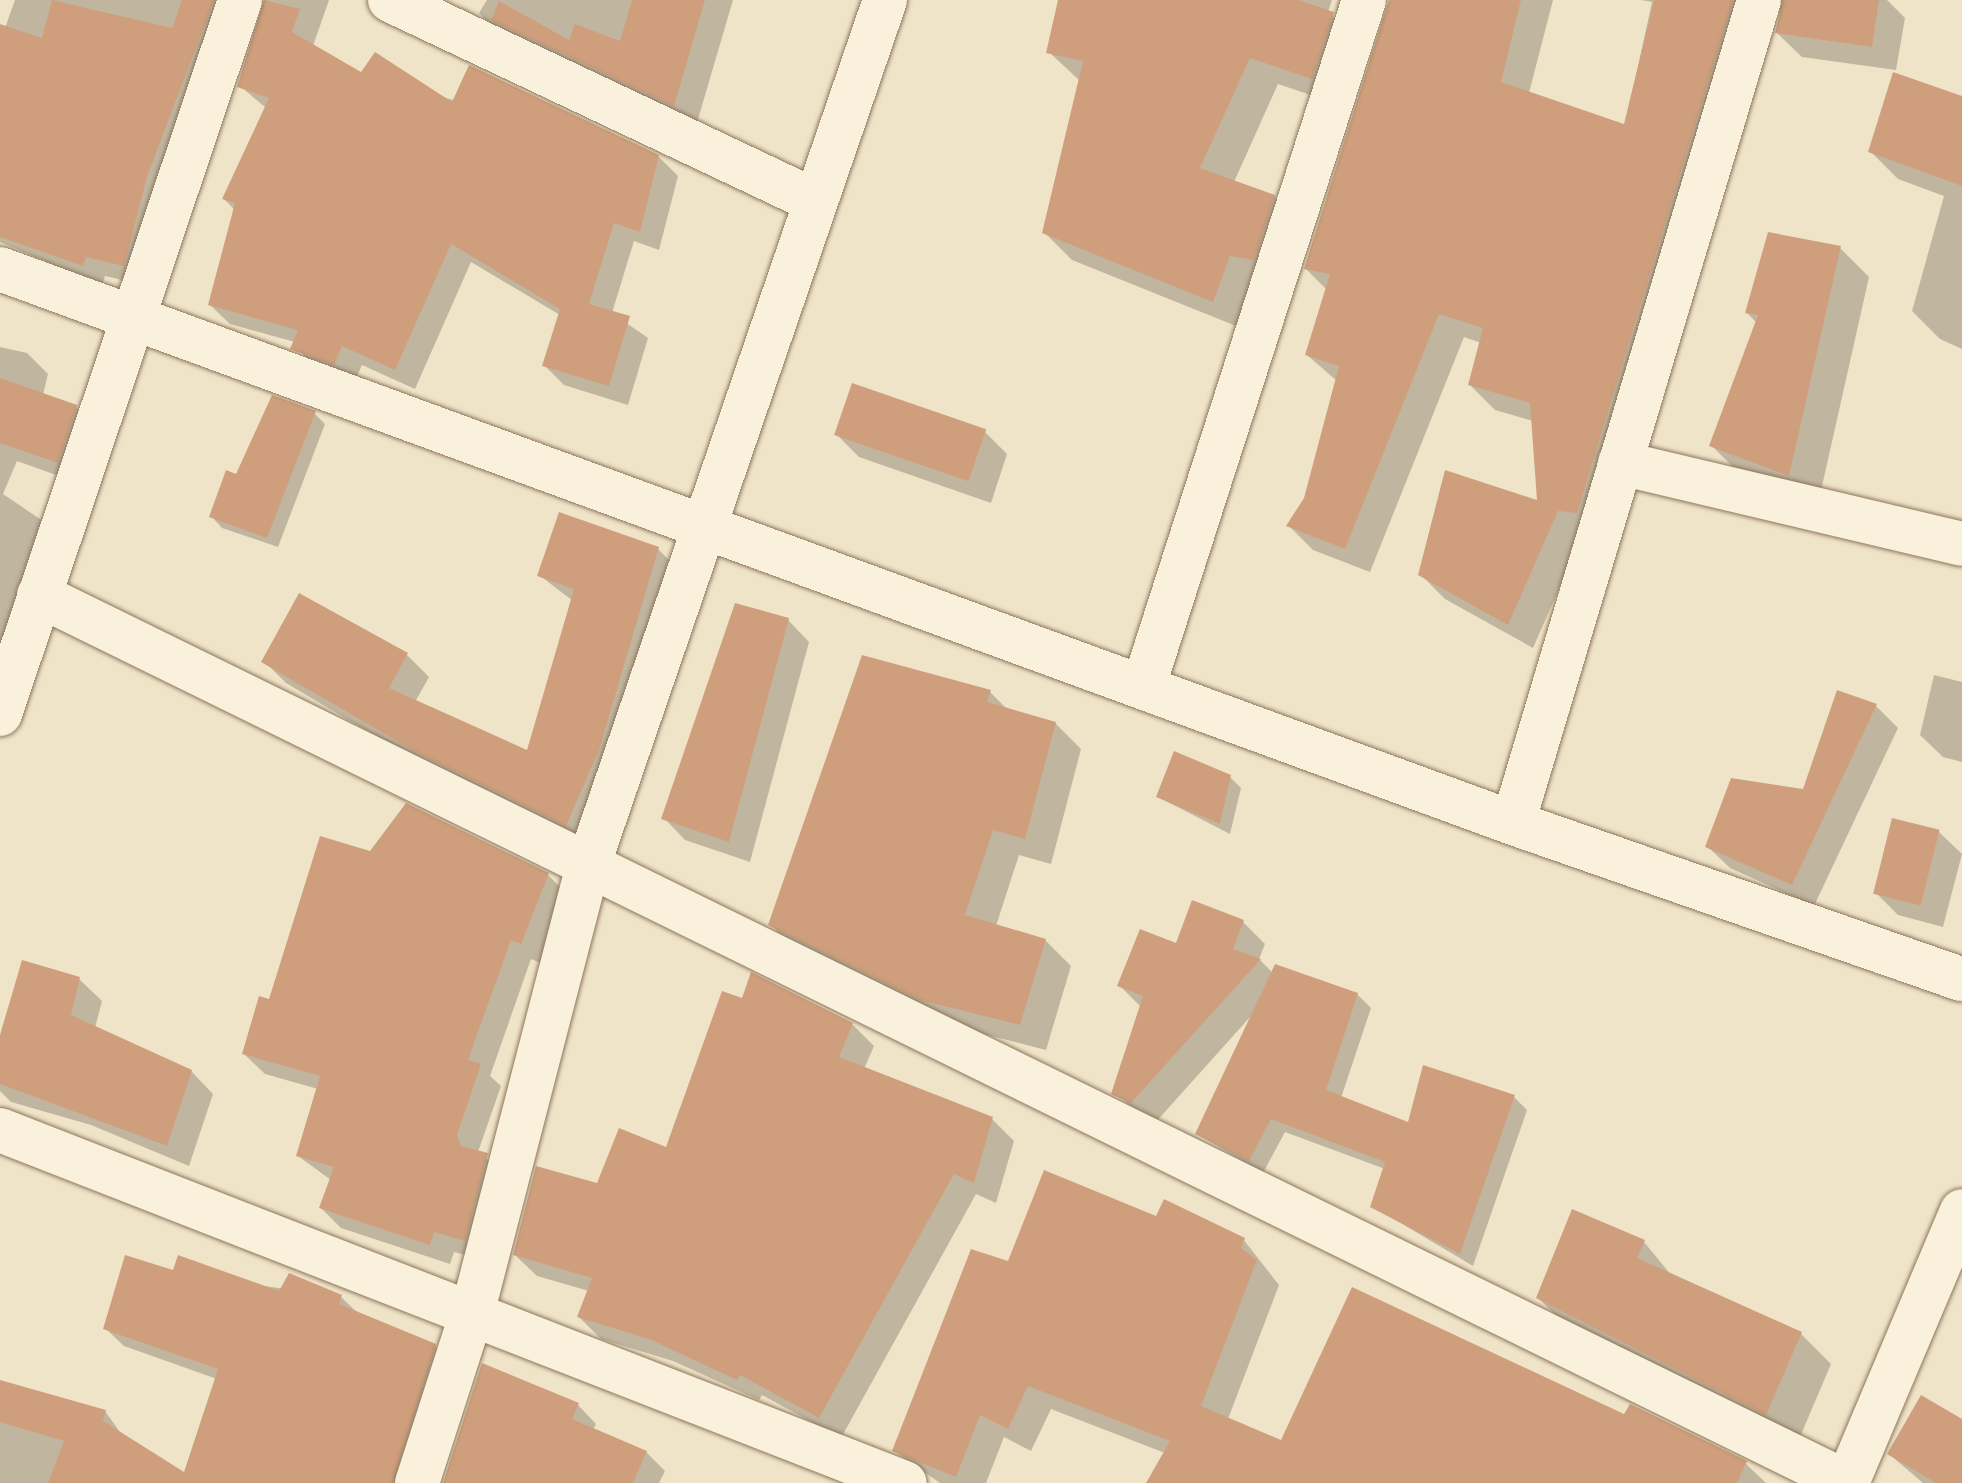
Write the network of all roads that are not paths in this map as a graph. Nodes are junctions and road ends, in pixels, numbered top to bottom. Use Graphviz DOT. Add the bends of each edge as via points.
graph roads {
  1 [pos="240,0"];
  2 [pos="390,0"];
  3 [pos="885,0"];
  4 [pos="1364,0"];
  5 [pos="1759,0"];
  6 [pos="814,200"];
  7 [pos="0,269"];
  8 [pos="137,316"];
  9 [pos="1620,463"];
  10 [pos="708,523"];
  11 [pos="1962,544"];
  12 [pos="39,595"];
  13 [pos="1144,685"];
  14 [pos="0,714"];
  15 [pos="1513,823"];
  16 [pos="587,869"];
  17 [pos="1962,979"];
  18 [pos="0,1130"];
  19 [pos="1962,1211"];
  20 [pos="473,1310"];
  21 [pos="417,1483"];
  22 [pos="905,1483"];
  23 [pos="1848,1483"];
  1 -- 8 [label="street"];
  2 -- 6 [label="street"];
  3 -- 6 [label="street"];
  4 -- 13 [label="street"];
  5 -- 9 [label="street"];
  6 -- 10 [label="street"];
  7 -- 8 [label="street"];
  8 -- 10 [label="street"];
  8 -- 12 [label="street"];
  9 -- 11 [label="street"];
  9 -- 15 [label="street"];
  10 -- 13 [label="street"];
  10 -- 16 [label="street"];
  12 -- 14 [label="street"];
  12 -- 16 [label="street"];
  13 -- 15 [label="street"];
  15 -- 17 [label="street"];
  16 -- 20 [label="street"];
  16 -- 23 [label="street"];
  18 -- 20 [label="street"];
  19 -- 23 [label="street"];
  20 -- 21 [label="street"];
  20 -- 22 [label="street"];
}
